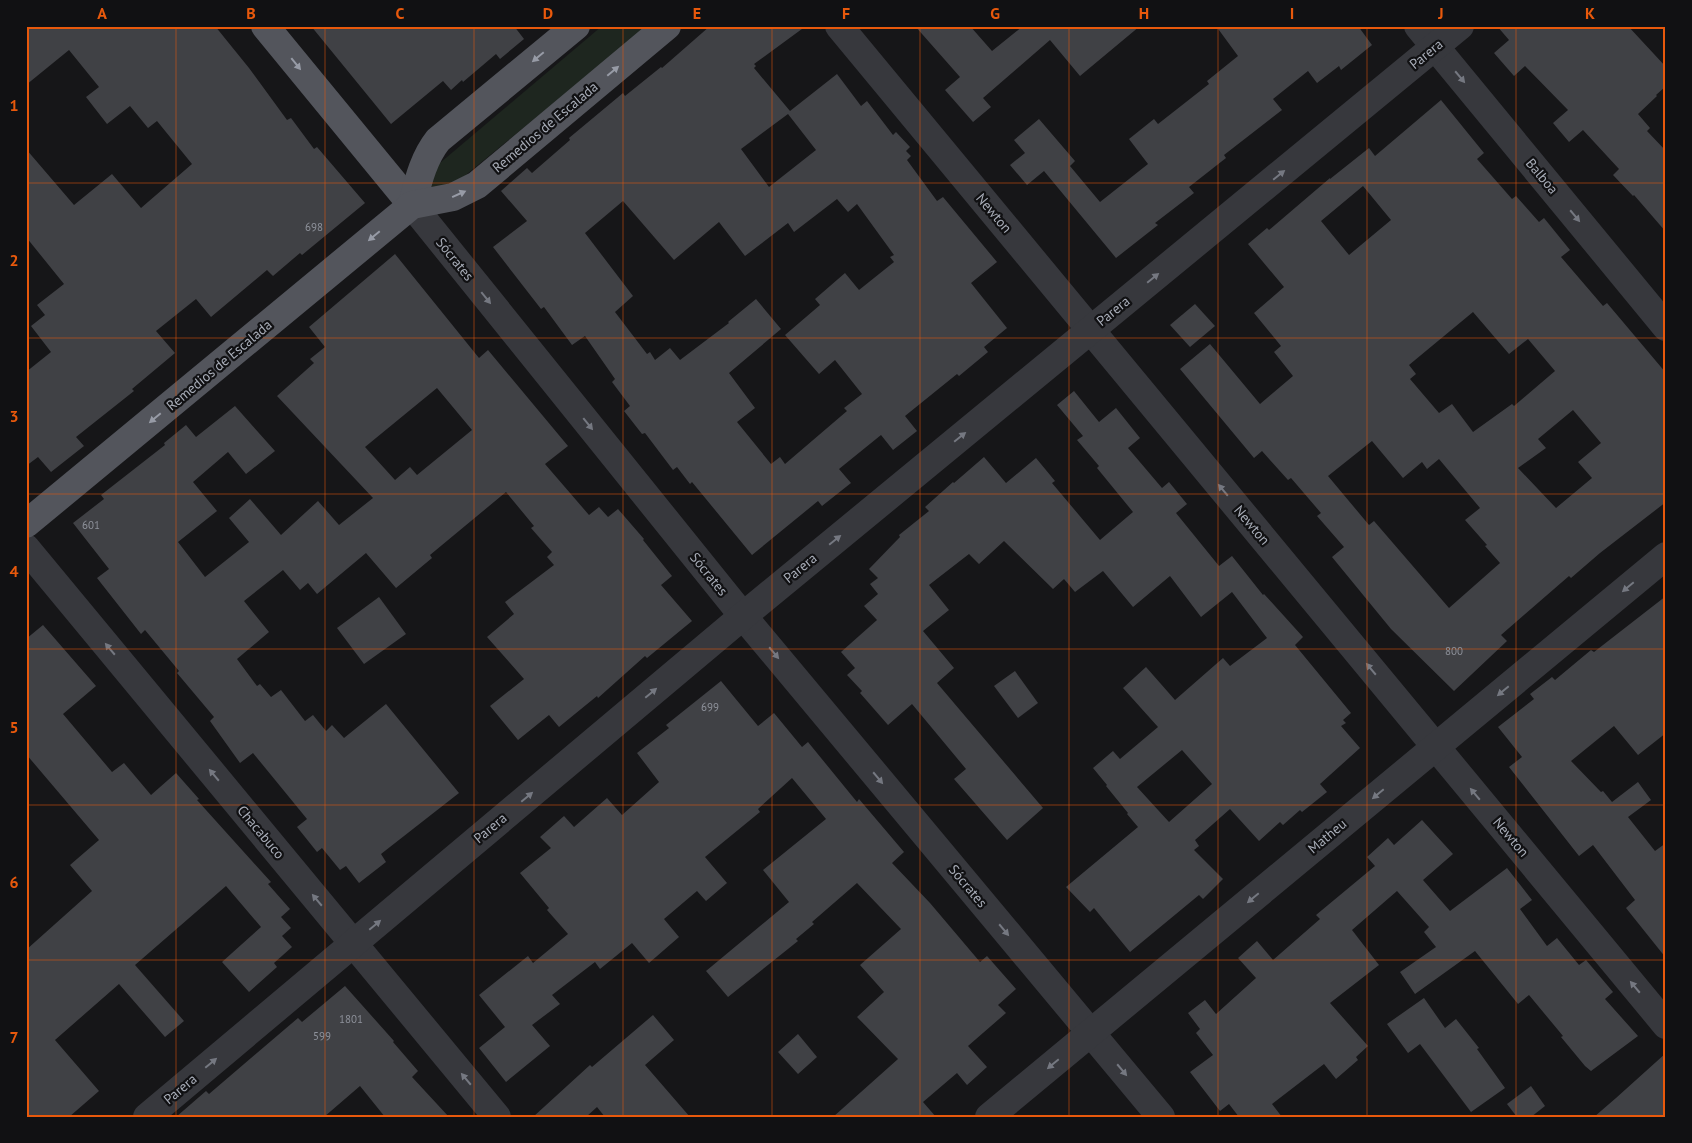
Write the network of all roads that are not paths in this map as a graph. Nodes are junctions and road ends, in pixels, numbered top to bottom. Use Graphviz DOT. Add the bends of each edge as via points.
graph roads {
  1 [pos="265,26"];
  2 [pos="576,26"];
  3 [pos="667,26"];
  4 [pos="839,26"];
  5 [pos="1460,26"];
  6 [pos="1426,36"];
  7 [pos="412,205"];
  8 [pos="1666,327"];
  9 [pos="1091,330"];
  10 [pos="26,524"];
  11 [pos="26,548"];
  12 [pos="1666,556"];
  13 [pos="743,616"];
  14 [pos="1436,747"];
  15 [pos="353,943"];
  16 [pos="1666,1024"];
  17 [pos="1090,1033"];
  18 [pos="147,1117"];
  19 [pos="497,1117"];
  20 [pos="989,1117"];
  21 [pos="1160,1117"];
  1 -- 7 [label="main road, Sócrates, one-way"];
  2 -- 7 [label="main road, one-way" via="438,140 424,164"];
  7 -- 3 [label="main road, Remedios de Escalada, one-way" via="453,197 477,184"];
  4 -- 9 [label="street, Newton"];
  5 -- 6 [label="street, Parera"];
  6 -- 8 [label="street, Balboa, one-way"];
  9 -- 6 [label="street, Parera, one-way"];
  7 -- 10 [label="main road, Remedios de Escalada, one-way"];
  7 -- 13 [label="street, Sócrates, one-way"];
  13 -- 9 [label="street, Parera, one-way"];
  14 -- 9 [label="street, Newton, one-way"];
  15 -- 11 [label="street, Chacabuco, one-way"];
  12 -- 14 [label="street, Matheu, one-way"];
  15 -- 13 [label="street, Parera, one-way"];
  13 -- 17 [label="street, Sócrates, one-way"];
  16 -- 14 [label="street, Newton, one-way"];
  14 -- 17 [label="street, Matheu, one-way"];
  18 -- 15 [label="street, Parera, one-way"];
  19 -- 15 [label="street, Chacabuco, one-way"];
  17 -- 20 [label="street, Matheu, one-way"];
  17 -- 21 [label="street, Sócrates, one-way"];
}
